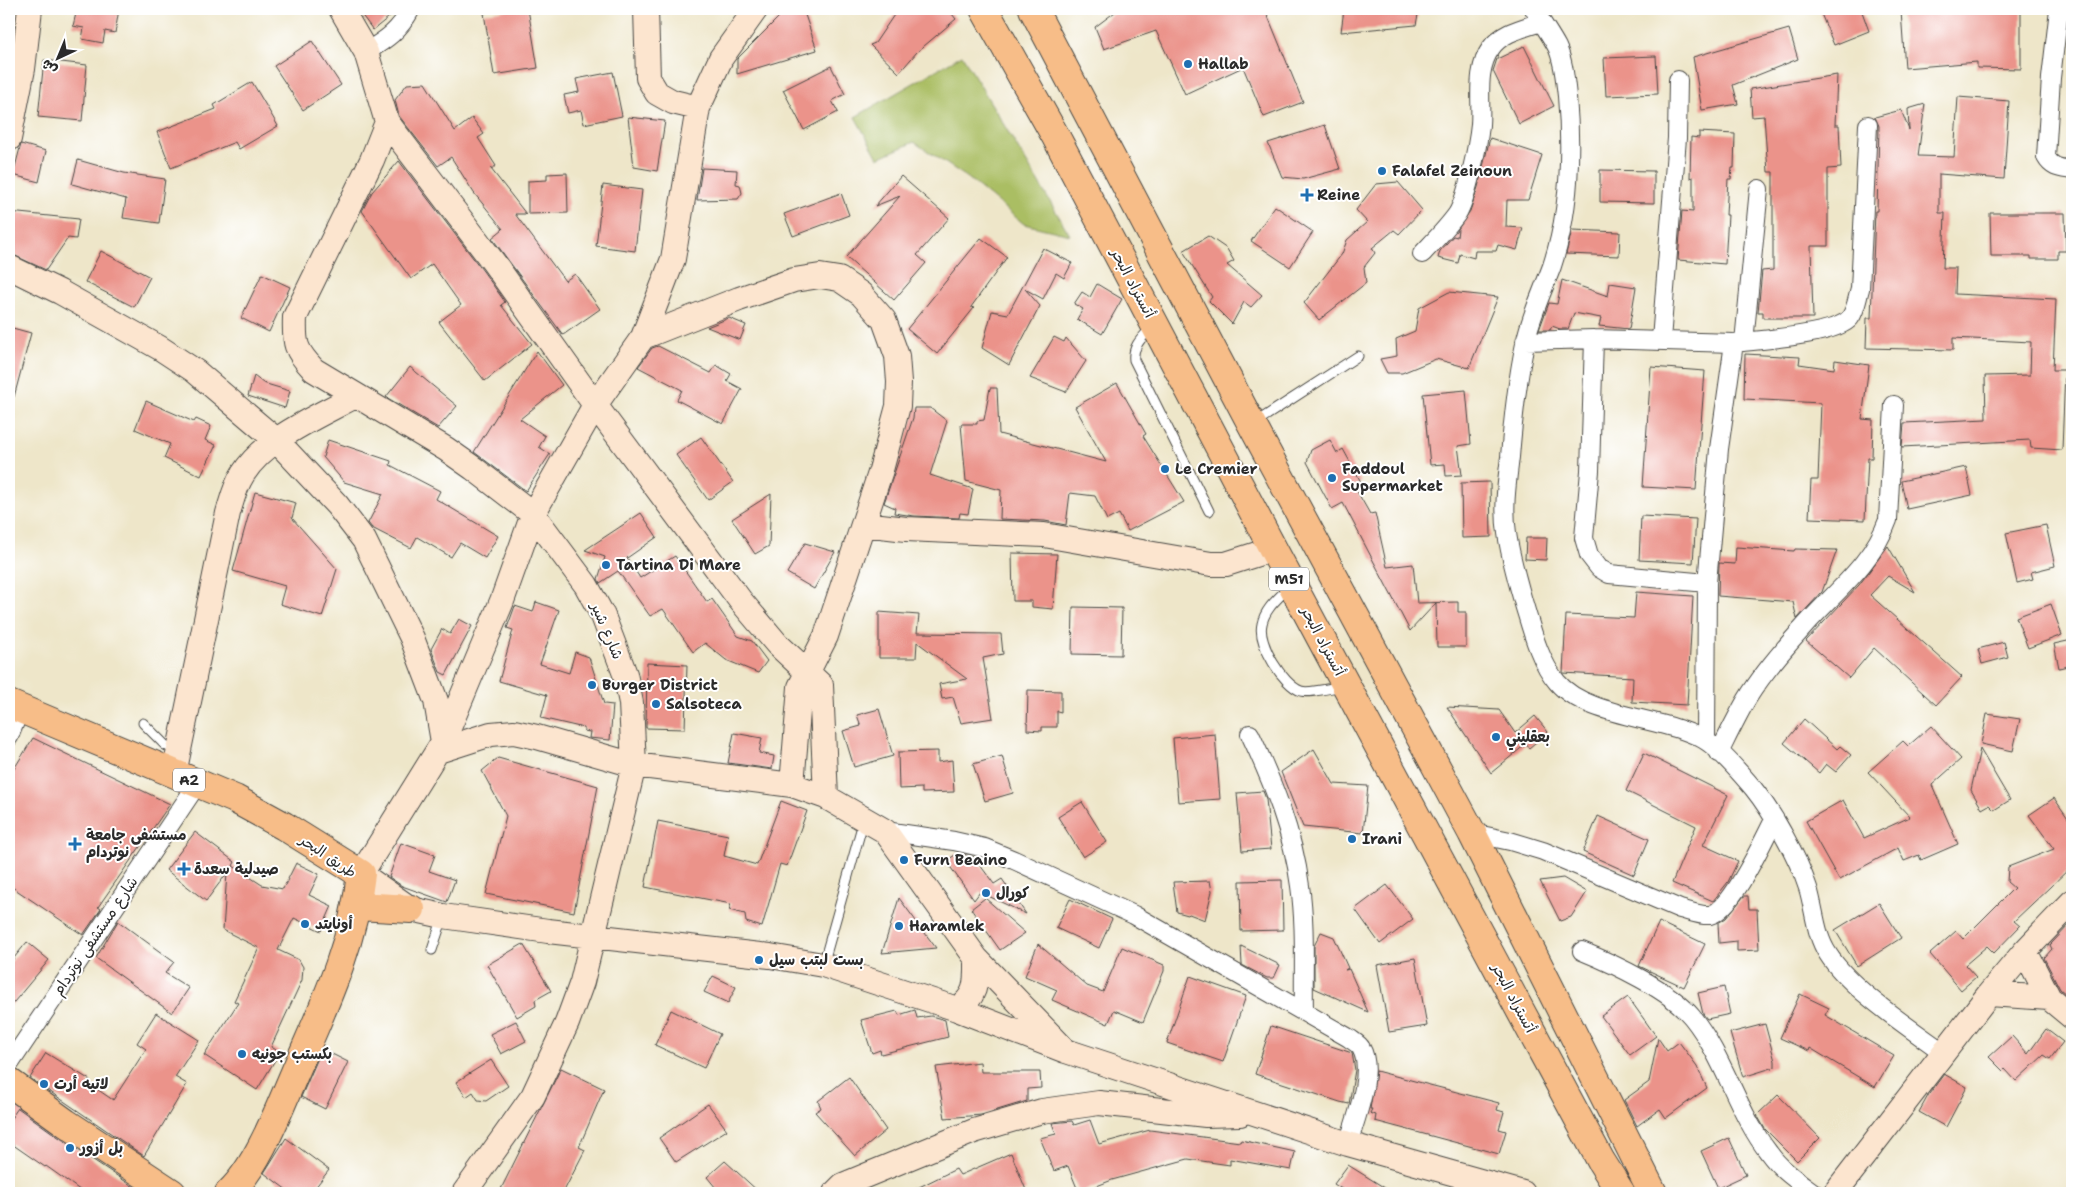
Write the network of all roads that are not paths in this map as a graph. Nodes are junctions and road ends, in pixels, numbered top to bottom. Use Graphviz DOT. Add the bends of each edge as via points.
graph roads {
  1 [pos="30,9"];
  2 [pos="341,9"];
  3 [pos="411,9"];
  4 [pos="646,9"];
  5 [pos="756,9"];
  6 [pos="984,9"];
  7 [pos="1033,9"];
  8 [pos="2059,9"];
  9 [pos="1537,15"];
  10 [pos="366,52"];
  11 [pos="1678,80"];
  12 [pos="698,108"];
  13 [pos="388,122"];
  14 [pos="1868,125"];
  15 [pos="9,139"];
  16 [pos="408,151"];
  17 [pos="372,160"];
  18 [pos="2072,170"];
  19 [pos="1759,189"];
  20 [pos="1422,254"];
  21 [pos="9,267"];
  22 [pos="1155,325"];
  23 [pos="643,337"];
  24 [pos="1594,339"];
  25 [pos="1661,340"];
  26 [pos="1525,341"];
  27 [pos="1739,342"];
  28 [pos="1358,356"];
  29 [pos="355,396"];
  30 [pos="595,405"];
  31 [pos="1894,405"];
  32 [pos="1252,424"];
  33 [pos="276,440"];
  34 [pos="1209,511"];
  35 [pos="533,514"];
  36 [pos="864,524"];
  37 [pos="1273,549"];
  38 [pos="1707,583"];
  39 [pos="1292,584"];
  40 [pos="809,672"];
  41 [pos="1346,685"];
  42 [pos="14,706"];
  43 [pos="143,723"];
  44 [pos="1250,734"];
  45 [pos="9,737"];
  46 [pos="440,746"];
  47 [pos="1713,747"];
  48 [pos="634,765"];
  49 [pos="184,770"];
  50 [pos="792,785"];
  51 [pos="826,797"];
  52 [pos="864,819"];
  53 [pos="1774,820"];
  54 [pos="885,831"];
  55 [pos="1472,833"];
  56 [pos="361,874"];
  57 [pos="2072,902"];
  58 [pos="357,906"];
  59 [pos="411,909"];
  60 [pos="443,916"];
  61 [pos="593,935"];
  62 [pos="432,950"];
  63 [pos="1582,950"];
  64 [pos="2026,951"];
  65 [pos="976,958"];
  66 [pos="822,966"];
  67 [pos="1989,994"];
  68 [pos="2049,998"];
  69 [pos="956,1009"];
  70 [pos="1304,1012"];
  71 [pos="2072,1017"];
  72 [pos="1066,1051"];
  73 [pos="1944,1053"];
  74 [pos="9,1064"];
  75 [pos="9,1082"];
  76 [pos="1256,1113"];
  77 [pos="1348,1144"];
  78 [pos="238,1189"];
  79 [pos="842,1190"];
  80 [pos="172,1193"];
  81 [pos="464,1193"];
  82 [pos="1523,1193"];
  83 [pos="1621,1193"];
  84 [pos="1653,1193"];
  85 [pos="1814,1193"];
  86 [pos="1836,1193"];
  1 -- 15 [label="street"];
  2 -- 10 [label="street"];
  3 -- 10 [label="street" via="403,24 390,37"];
  4 -- 12 [label="street" via="648,78 656,93 673,102"];
  5 -- 12 [label="street" via="721,58"];
  6 -- 22 [label="main road, أتستراد البحر / M51" via="1056,136"];
  7 -- 32 [label="main road, M51"];
  8 -- 18 [label="street" via="2046,157 2049,164"];
  9 -- 20 [label="street" via="1498,40 1488,52 1482,72 1480,126 1464,200 1453,219"];
  9 -- 26 [label="street" via="1557,47 1564,72 1570,164 1555,254"];
  10 -- 13 [label="street"];
  11 -- 25 [label="street" via="1677,138"];
  12 -- 23 [label="street" via="673,259"];
  13 -- 16 [label="street"];
  13 -- 17 [label="street, شارع شير"];
  14 -- 27 [label="street" via="1860,289 1849,320 1835,328 1812,333"];
  16 -- 17 [label="street" via="389,153"];
  16 -- 30 [label="street" via="494,263"];
  17 -- 29 [label="street, شارع شير" via="295,317 294,339 301,357 314,370"];
  19 -- 27 [label="street"];
  21 -- 33 [label="street" via="160,348 218,389"];
  22 -- 34 [label="lane" via="1139,341 1134,360"];
  22 -- 37 [label="main road, أتستراد البحر / M51"];
  23 -- 30 [label="street"];
  23 -- 36 [label="street" via="794,280 820,276 839,279 861,294 884,320 897,356 899,382 893,428"];
  24 -- 25 [label="street"];
  24 -- 26 [label="street"];
  24 -- 38 [label="street" via="1590,471 1584,538 1589,555 1598,568 1610,574"];
  25 -- 27 [label="street"];
  26 -- 47 [label="street" via="1512,432 1506,532 1516,578 1545,663 1557,683 1576,698 1680,729"];
  27 -- 38 [label="street" via="1719,449"];
  28 -- 32 [label="lane"];
  29 -- 33 [label="street"];
  29 -- 35 [label="street, شارع شير" via="446,449"];
  30 -- 35 [label="street"];
  30 -- 40 [label="street" via="755,619"];
  31 -- 47 [label="street" via="1888,520 1883,535 1863,563 1765,673"];
  32 -- 55 [label="main road, M51"];
  33 -- 46 [label="street" via="337,505 364,540 412,638 436,701"];
  33 -- 49 [label="street" via="254,459 234,490"];
  35 -- 46 [label="street" via="502,601"];
  35 -- 48 [label="street, شارع شير" via="586,585 615,645 631,703"];
  36 -- 37 [label="street" via="1044,535 1211,564 1226,564"];
  36 -- 40 [label="street" via="826,636"];
  37 -- 39 [label="main road, أتستراد البحر / M51"];
  38 -- 47 [label="street"];
  39 -- 41 [label="main road, أتستراد البحر / M51"];
  39 -- 41 [label="lane" via="1266,611 1261,626 1263,644 1287,682 1302,692"];
  40 -- 50 [label="street" via="800,687"];
  40 -- 51 [label="street" via="821,685 822,691"];
  41 -- 83 [label="main road, أتستراد البحر / M51"];
  42 -- 45 [label="street"];
  42 -- 49 [label="main road, طريق البحر / A2"];
  43 -- 49 [label="lane"];
  44 -- 70 [label="street" via="1279,801 1292,844 1302,909"];
  46 -- 48 [label="street" via="514,732"];
  46 -- 56 [label="street"];
  47 -- 53 [label="street" via="1755,791"];
  48 -- 50 [label="street"];
  48 -- 61 [label="street, شارع شير"];
  49 -- 56 [label="main road, طريق البحر / A2"];
  49 -- 74 [label="street, شارع مستشفى نوتردام"];
  50 -- 51 [label="street"];
  51 -- 52 [label="street"];
  52 -- 54 [label="street"];
  52 -- 66 [label="lane"];
  53 -- 55 [label="street" via="1734,894 1722,909 1710,914 1680,909 1543,851"];
  53 -- 73 [label="street" via="1798,860 1818,933 1829,955 1848,978"];
  54 -- 65 [label="street"];
  54 -- 70 [label="street" via="985,848 1014,860 1134,915"];
  55 -- 84 [label="main road, M51"];
  56 -- 58 [label="main road, طريق البحر"];
  56 -- 59 [label="street"];
  57 -- 64 [label="street"];
  58 -- 59 [label="main road"];
  58 -- 78 [label="main road, طريق البحر" via="339,970 323,1011 275,1120"];
  59 -- 60 [label="street"];
  60 -- 61 [label="street"];
  60 -- 62 [label="lane"];
  61 -- 66 [label="street" via="770,956"];
  61 -- 81 [label="street, شارع شير" via="582,982 567,1023 533,1096"];
  63 -- 85 [label="street" via="1645,982 1671,998 1691,1016 1768,1153"];
  64 -- 67 [label="street"];
  64 -- 68 [label="street"];
  65 -- 69 [label="street" via="973,993"];
  65 -- 72 [label="street"];
  66 -- 69 [label="street"];
  67 -- 68 [label="street"];
  67 -- 73 [label="street"];
  68 -- 71 [label="street"];
  69 -- 72 [label="street"];
  70 -- 77 [label="street" via="1361,1048 1366,1064 1364,1087"];
  72 -- 76 [label="street"];
  73 -- 86 [label="street"];
  75 -- 80 [label="main road"];
  76 -- 77 [label="street"];
  76 -- 79 [label="street" via="1206,1114 1099,1104 1042,1111 974,1131"];
  77 -- 82 [label="street"];
}
